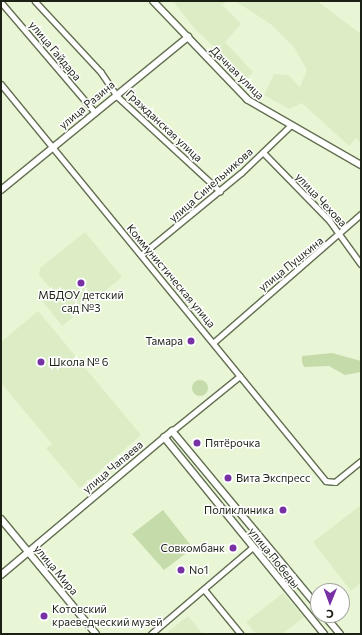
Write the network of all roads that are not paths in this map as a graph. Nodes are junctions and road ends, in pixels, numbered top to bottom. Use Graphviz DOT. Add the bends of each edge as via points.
graph roads {
  1 [pos="35,1"];
  2 [pos="153,1"];
  3 [pos="1,2"];
  4 [pos="188,37"];
  5 [pos="1,84"];
  6 [pos="117,94"];
  7 [pos="95,112"];
  8 [pos="290,126"];
  9 [pos="52,147"];
  10 [pos="263,152"];
  11 [pos="361,165"];
  12 [pos="1,190"];
  13 [pos="220,190"];
  14 [pos="361,214"];
  15 [pos="340,235"];
  16 [pos="141,255"];
  17 [pos="361,264"];
  18 [pos="213,343"];
  19 [pos="240,376"];
  20 [pos="172,431"];
  21 [pos="164,437"];
  22 [pos="361,461"];
  23 [pos="1,519"];
  24 [pos="253,548"];
  25 [pos="28,552"];
  26 [pos="1,575"];
  27 [pos="204,589"];
  28 [pos="310,598"];
  29 [pos="331,623"];
  30 [pos="96,634"];
  31 [pos="151,634"];
  32 [pos="241,634"];
  33 [pos="324,634"];
  34 [pos="340,634"];
  1 -- 6 [label="street, Гражданская улица"];
  2 -- 4 [label="street, Дачная улица"];
  3 -- 7 [label="street, улица Гайдара"];
  4 -- 6 [label="street, улица Разина"];
  4 -- 8 [label="street, Дачная улица" via="248,100"];
  5 -- 9 [label="street, Коммунистическая улица"];
  6 -- 7 [label="street, улица Разина"];
  6 -- 13 [label="street, Гражданская улица"];
  7 -- 9 [label="street, улица Разина"];
  8 -- 10 [label="street, улица Синельникова"];
  8 -- 11 [label="street, Дачная улица"];
  9 -- 12 [label="street, улица Разина"];
  9 -- 16 [label="street, Коммунистическая улица"];
  10 -- 13 [label="street, улица Синельникова"];
  10 -- 15 [label="street, улица Чехова"];
  13 -- 16 [label="street, улица Синельникова"];
  14 -- 15 [label="street, улица Пушкина"];
  15 -- 17 [label="street, улица Чехова"];
  15 -- 18 [label="street, улица Пушкина" via="277,285"];
  16 -- 18 [label="street, Коммунистическая улица"];
  18 -- 19 [label="street, Коммунистическая улица"];
  19 -- 20 [label="street, улица Чапаева"];
  19 -- 22 [label="street, Коммунистическая улица" via="326,481 335,482"];
  20 -- 21 [label="street, улица Чапаева"];
  20 -- 28 [label="street, улица Победы"];
  21 -- 24 [label="street, улица Победы"];
  21 -- 25 [label="street, улица Чапаева"];
  23 -- 25 [label="street, улица Мира"];
  24 -- 27 [label="street"];
  24 -- 33 [label="street, улица Победы"];
  25 -- 26 [label="street, улица Чапаева"];
  25 -- 30 [label="street, улица Мира"];
  27 -- 31 [label="street"];
  27 -- 32 [label="street"];
  29 -- 34 [label="street"];
}
